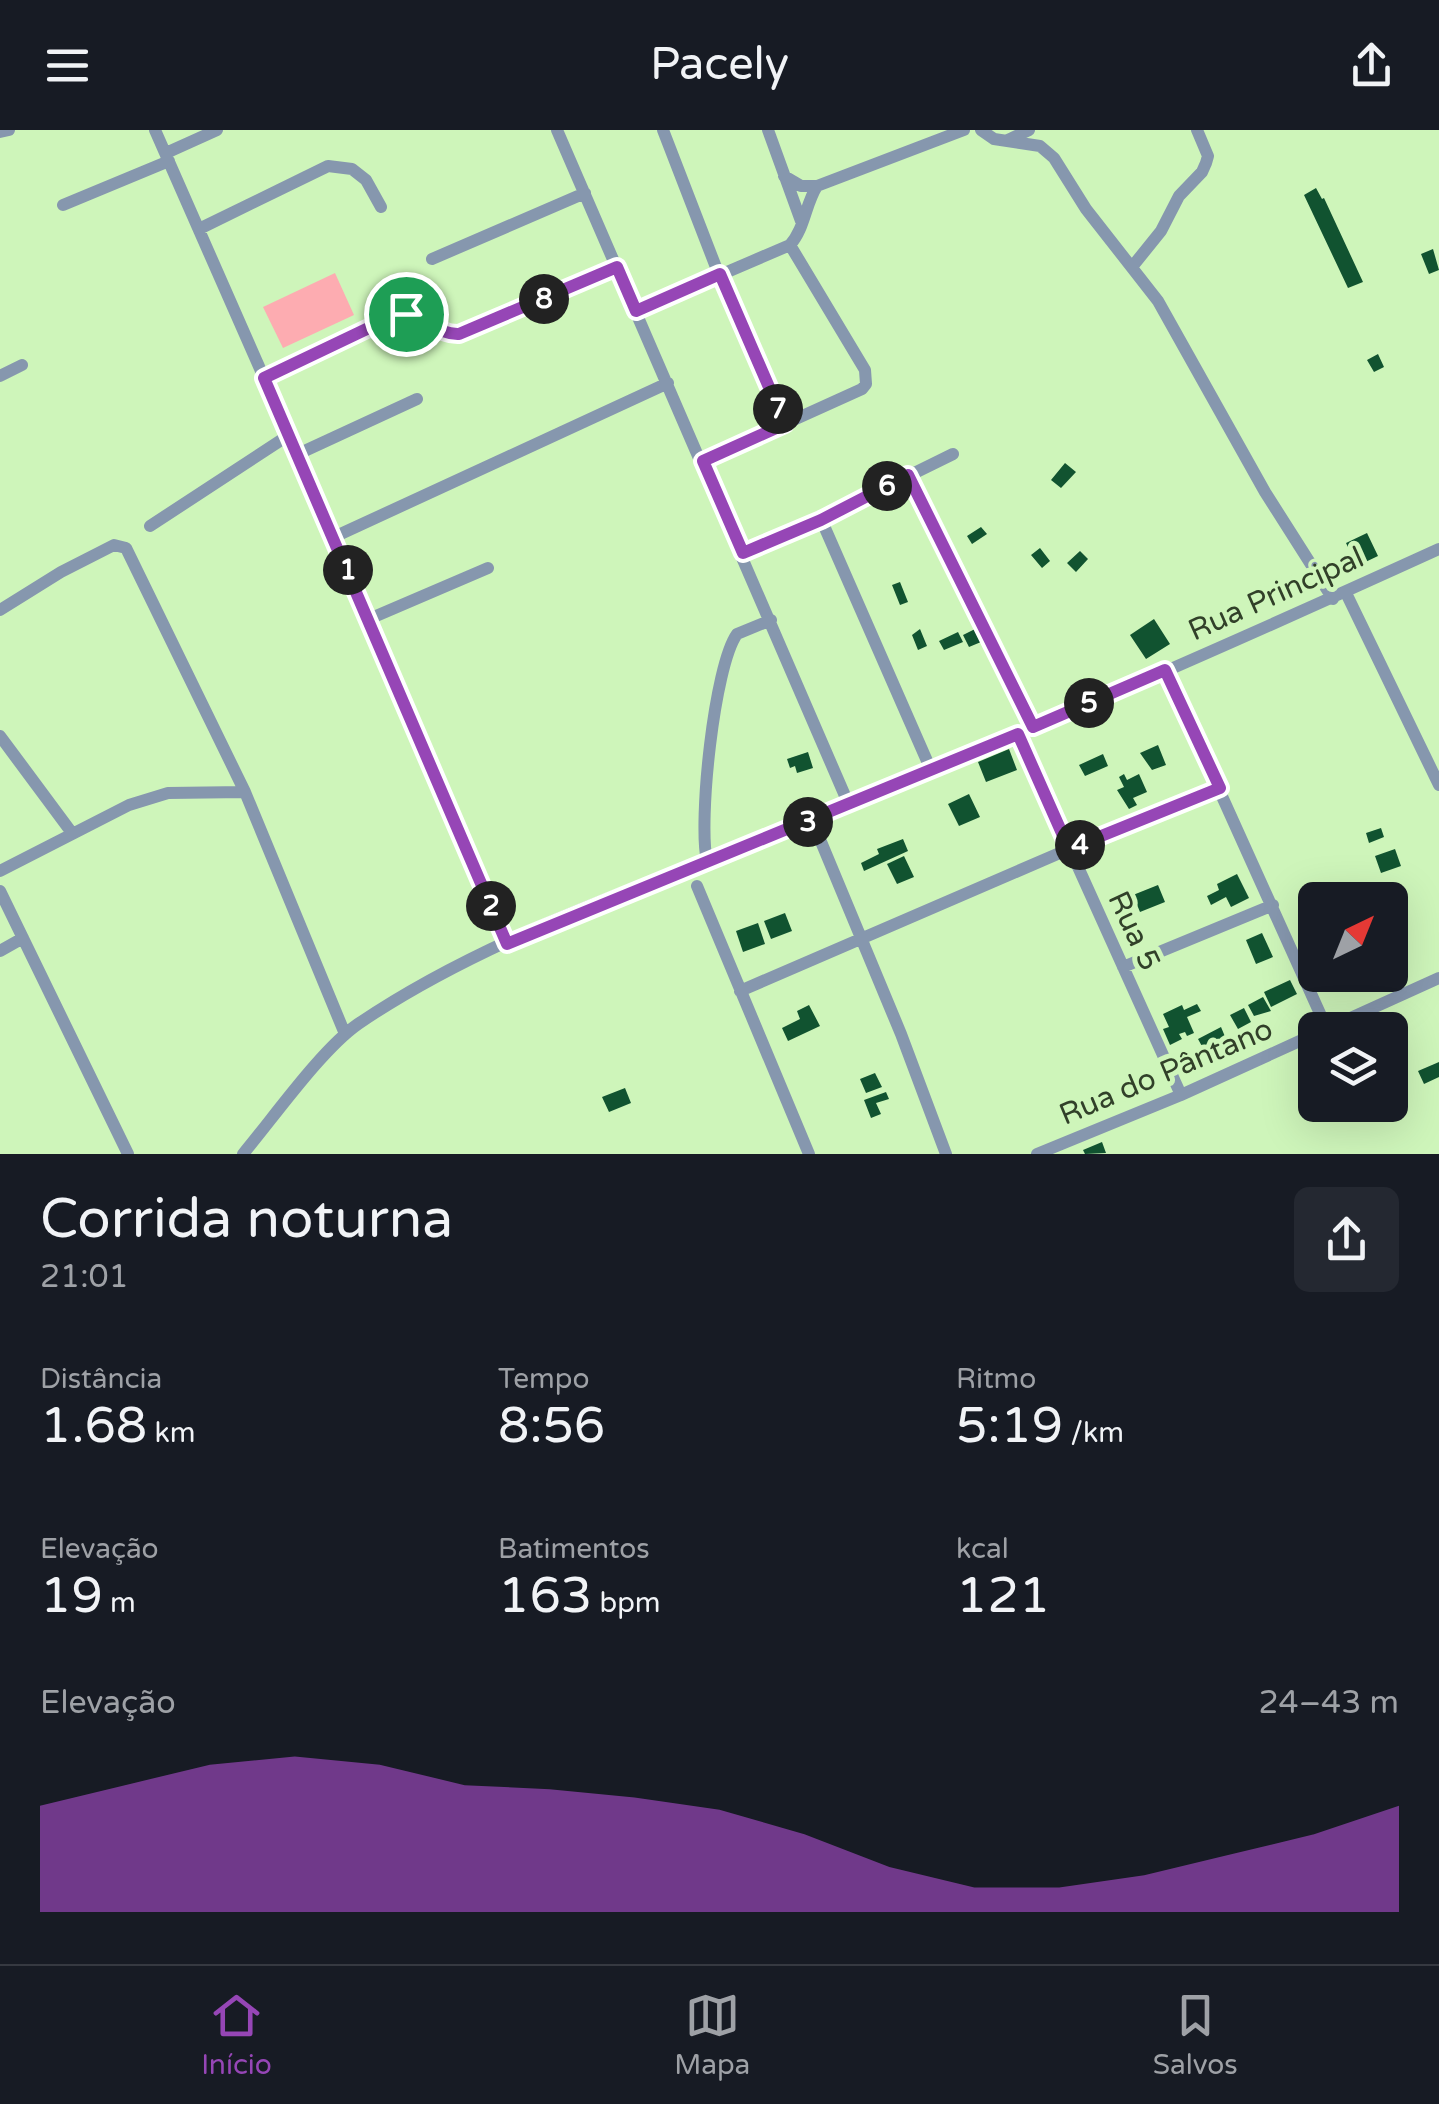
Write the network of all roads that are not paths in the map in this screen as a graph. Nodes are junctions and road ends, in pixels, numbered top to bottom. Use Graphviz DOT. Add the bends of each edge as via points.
graph roads {
  1 [pos="10,130"];
  2 [pos="155,130"];
  3 [pos="217,130"];
  4 [pos="557,130"];
  5 [pos="663,130"];
  6 [pos="768,130"];
  7 [pos="964,130"];
  8 [pos="981,130"];
  9 [pos="1029,130"];
  10 [pos="1196,130"];
  11 [pos="0,132"];
  12 [pos="1008,140"];
  13 [pos="167,157"];
  14 [pos="784,176"];
  15 [pos="816,186"];
  16 [pos="585,194"];
  17 [pos="63,205"];
  18 [pos="381,207"];
  19 [pos="802,222"];
  20 [pos="199,228"];
  21 [pos="790,245"];
  22 [pos="432,259"];
  23 [pos="617,267"];
  24 [pos="1132,267"];
  25 [pos="720,274"];
  26 [pos="636,311"];
  27 [pos="22,365"];
  28 [pos="0,376"];
  29 [pos="264,378"];
  30 [pos="668,383"];
  31 [pos="417,399"];
  32 [pos="785,424"];
  33 [pos="290,435"];
  34 [pos="298,454"];
  35 [pos="953,454"];
  36 [pos="703,461"];
  37 [pos="908,475"];
  38 [pos="821,520"];
  39 [pos="150,526"];
  40 [pos="334,537"];
  41 [pos="1439,549"];
  42 [pos="743,553"];
  43 [pos="488,568"];
  44 [pos="1339,596"];
  45 [pos="0,610"];
  46 [pos="369,620"];
  47 [pos="771,620"];
  48 [pos="1165,670"];
  49 [pos="1033,727"];
  50 [pos="1018,734"];
  51 [pos="0,736"];
  52 [pos="1433,758"];
  53 [pos="931,770"];
  54 [pos="1439,785"];
  55 [pos="1220,788"];
  56 [pos="245,792"];
  57 [pos="849,805"];
  58 [pos="812,820"];
  59 [pos="72,833"];
  60 [pos="1069,849"];
  61 [pos="704,863"];
  62 [pos="0,872"];
  63 [pos="674,874"];
  64 [pos="697,886"];
  65 [pos="0,891"];
  66 [pos="1272,905"];
  67 [pos="23,938"];
  68 [pos="861,939"];
  69 [pos="507,944"];
  70 [pos="0,951"];
  71 [pos="1123,967"];
  72 [pos="1439,978"];
  73 [pos="740,992"];
  74 [pos="1314,1012"];
  75 [pos="1364,1012"];
  76 [pos="345,1034"];
  77 [pos="1298,1042"];
  78 [pos="1181,1095"];
  79 [pos="1063,1149"];
  80 [pos="128,1154"];
  81 [pos="243,1154"];
  82 [pos="810,1154"];
  83 [pos="946,1154"];
  84 [pos="1037,1154"];
  1 -- 11 [label="street"];
  2 -- 13 [label="street"];
  3 -- 13 [label="street"];
  4 -- 16 [label="street"];
  5 -- 25 [label="street"];
  6 -- 14 [label="street"];
  7 -- 15 [label="street"];
  8 -- 12 [label="street"];
  9 -- 12 [label="street"];
  10 -- 24 [label="street" via="1208,156 1202,172"];
  12 -- 24 [label="street" via="1048,151"];
  13 -- 17 [label="street"];
  13 -- 20 [label="street"];
  14 -- 15 [label="street"];
  14 -- 19 [label="street"];
  15 -- 19 [label="street"];
  16 -- 22 [label="street"];
  16 -- 23 [label="street"];
  18 -- 20 [label="street" via="352,169 328,166"];
  19 -- 21 [label="street"];
  20 -- 29 [label="street"];
  21 -- 25 [label="street"];
  21 -- 32 [label="street" via="868,378 862,389"];
  23 -- 26 [label="street"];
  23 -- 29 [label="street" via="459,334 396,315"];
  24 -- 44 [label="street" via="1265,492"];
  25 -- 26 [label="street"];
  25 -- 32 [label="street"];
  26 -- 30 [label="street"];
  27 -- 28 [label="street"];
  29 -- 33 [label="street"];
  30 -- 36 [label="street"];
  30 -- 40 [label="street"];
  31 -- 34 [label="street"];
  32 -- 36 [label="street"];
  33 -- 34 [label="street"];
  33 -- 39 [label="street"];
  34 -- 40 [label="street"];
  35 -- 37 [label="street"];
  36 -- 42 [label="street"];
  37 -- 38 [label="street"];
  37 -- 49 [label="street"];
  38 -- 42 [label="street"];
  38 -- 53 [label="street"];
  40 -- 46 [label="street"];
  41 -- 44 [label="street, Rua Principal"];
  42 -- 47 [label="street"];
  43 -- 46 [label="street"];
  44 -- 48 [label="street, Rua Principal"];
  44 -- 52 [label="street"];
  45 -- 56 [label="street" via="114,545 126,548"];
  46 -- 69 [label="street"];
  47 -- 57 [label="street"];
  47 -- 61 [label="street" via="737,634 724,658 703,814"];
  48 -- 49 [label="street, Rua Principal"];
  48 -- 55 [label="street"];
  49 -- 50 [label="street, Rua Principal"];
  50 -- 53 [label="street, Rua Principal"];
  50 -- 60 [label="street, Rua 5"];
  51 -- 59 [label="street"];
  52 -- 54 [label="street"];
  53 -- 57 [label="street, Rua Principal"];
  55 -- 60 [label="street"];
  55 -- 66 [label="street"];
  56 -- 59 [label="street" via="168,793"];
  56 -- 76 [label="street"];
  57 -- 58 [label="street, Rua Principal"];
  58 -- 61 [label="street, Rua Principal"];
  58 -- 68 [label="street"];
  59 -- 62 [label="street"];
  60 -- 68 [label="street"];
  60 -- 71 [label="street, Rua 5"];
  61 -- 63 [label="street, Rua Principal"];
  61 -- 64 [label="street"];
  63 -- 64 [label="street"];
  63 -- 69 [label="street, Rua Principal"];
  64 -- 73 [label="street"];
  65 -- 67 [label="street"];
  66 -- 71 [label="street"];
  66 -- 74 [label="street"];
  67 -- 70 [label="street"];
  67 -- 80 [label="street"];
  68 -- 73 [label="street"];
  68 -- 83 [label="street"];
  69 -- 76 [label="street, Rua Principal" via="451,969"];
  71 -- 78 [label="street, Rua 5"];
  72 -- 75 [label="street, Rua do Pântano"];
  73 -- 82 [label="street"];
  76 -- 81 [label="street, Rua Principal"];
  77 -- 78 [label="street, Rua do Pântano"];
  78 -- 79 [label="street, Rua do Pântano"];
  79 -- 84 [label="street, Rua do Pântano"];
}
